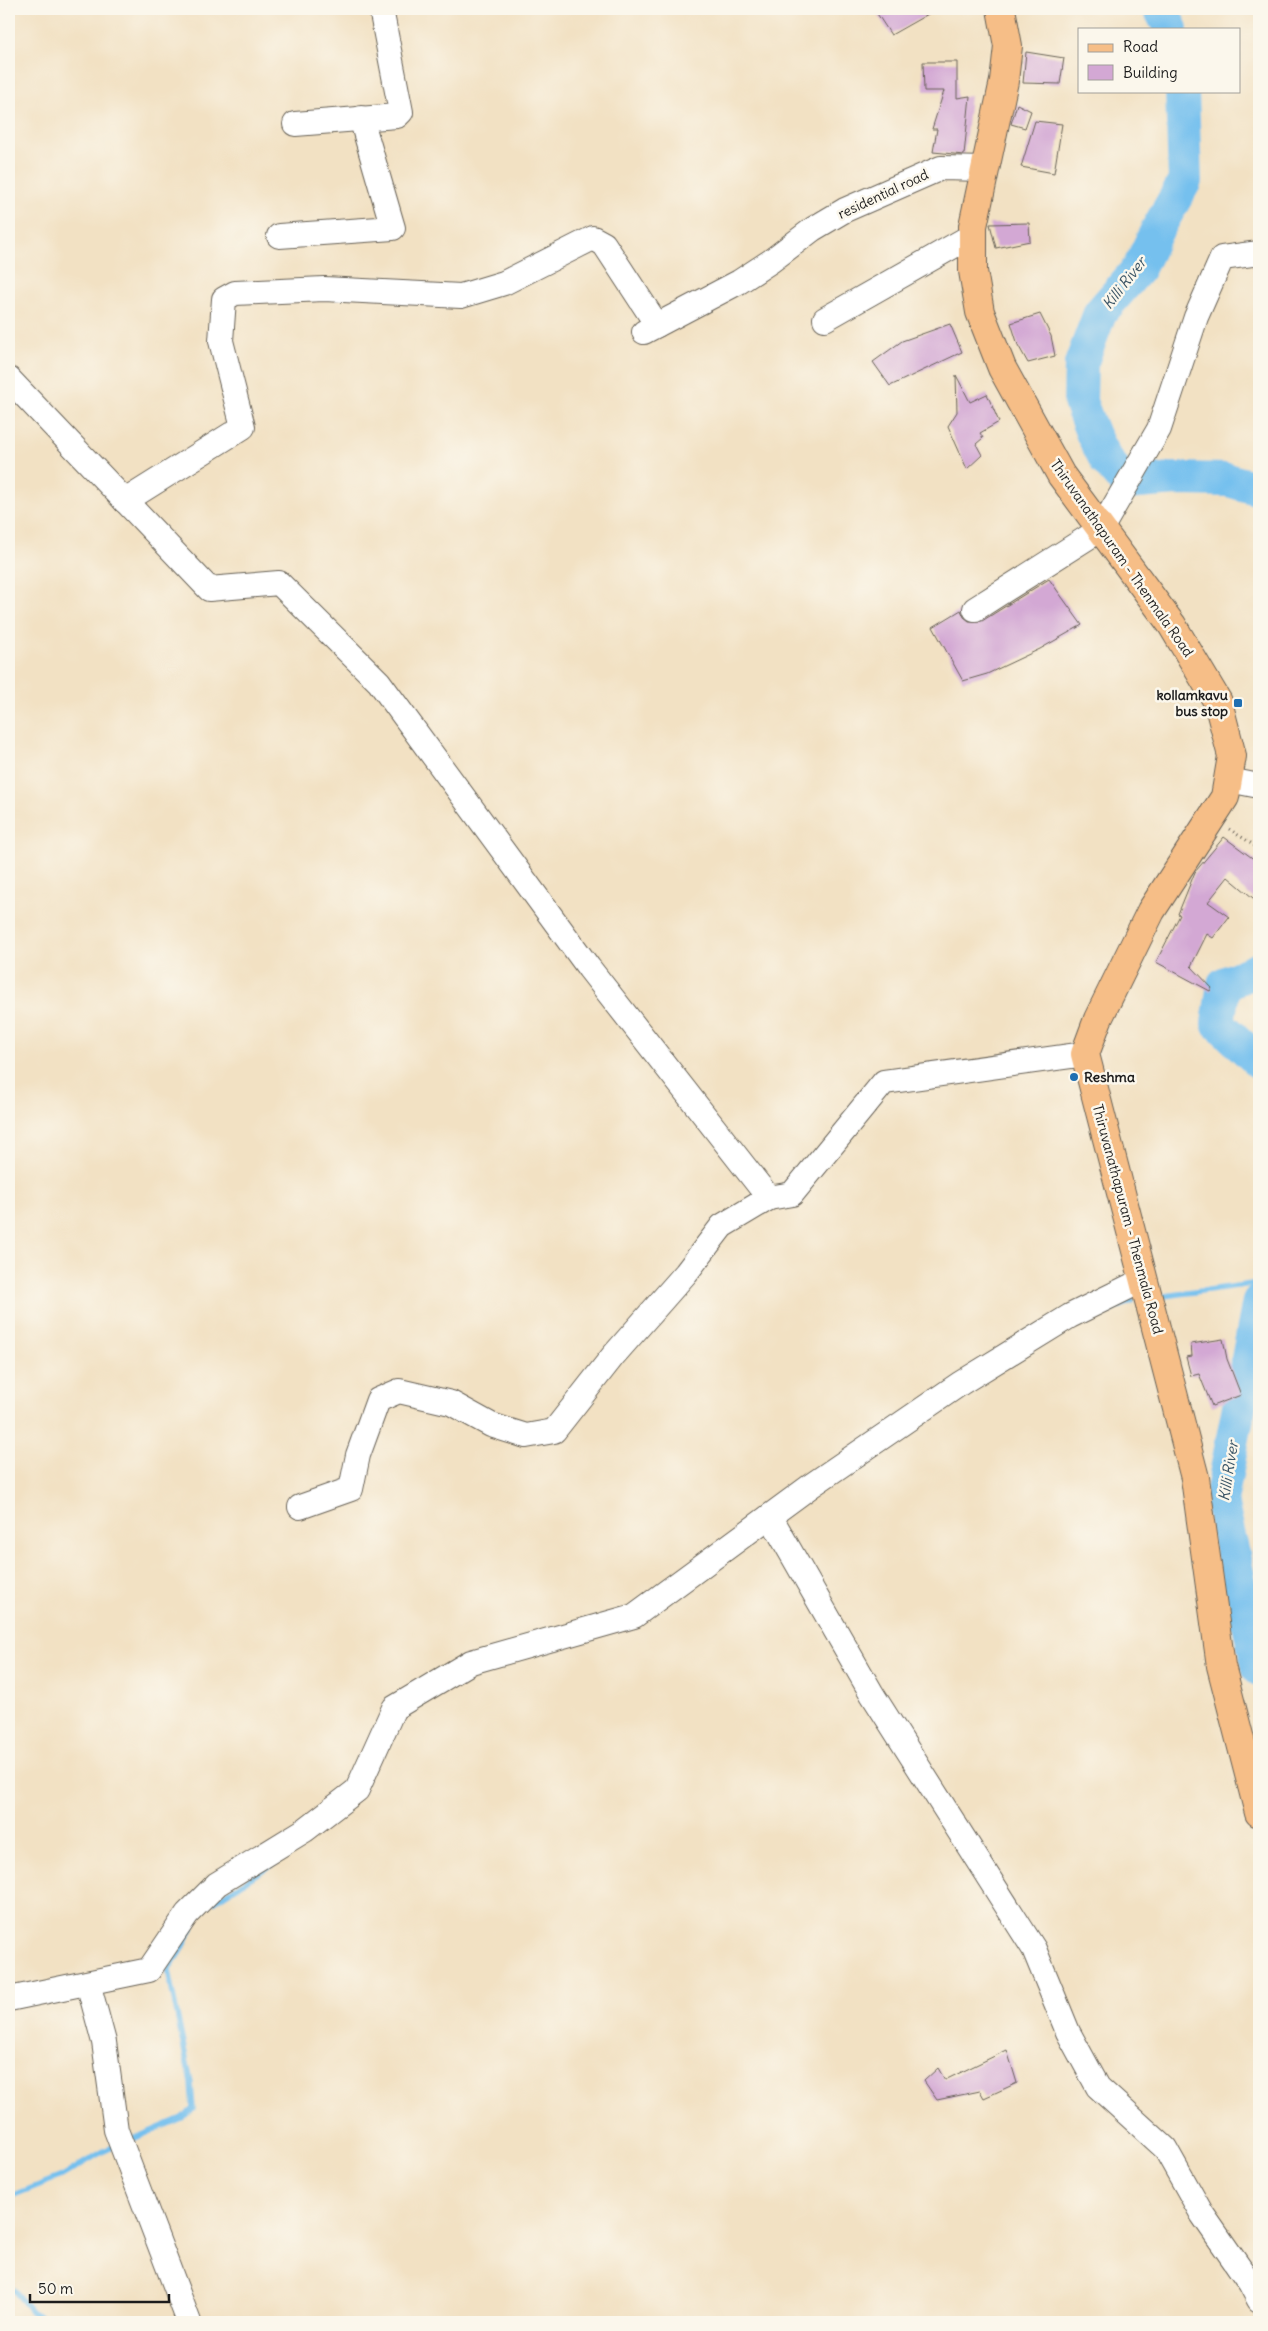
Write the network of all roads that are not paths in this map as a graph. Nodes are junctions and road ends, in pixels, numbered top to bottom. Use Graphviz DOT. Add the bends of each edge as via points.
graph roads {
  1 [pos="380,9"];
  2 [pos="1001,9"];
  3 [pos="361,118"];
  4 [pos="295,124"];
  5 [pos="986,169"];
  6 [pos="973,235"];
  7 [pos="279,236"];
  8 [pos="1259,253"];
  9 [pos="825,319"];
  10 [pos="9,379"];
  11 [pos="125,501"];
  12 [pos="1102,529"];
  13 [pos="975,609"];
  14 [pos="1229,780"];
  15 [pos="1259,786"];
  16 [pos="1085,1054"];
  17 [pos="769,1198"];
  18 [pos="1143,1280"];
  19 [pos="300,1506"];
  20 [pos="770,1516"];
  21 [pos="1259,1813"];
  22 [pos="88,1983"];
  23 [pos="9,1999"];
  24 [pos="1259,2300"];
  25 [pos="189,2322"];
  1 -- 3 [label="street" via="401,112 397,116"];
  2 -- 5 [label="main road, Thiruvanathapuram - Thenmala Road" via="1008,46"];
  3 -- 4 [label="street"];
  3 -- 7 [label="street" via="393,228"];
  5 -- 6 [label="main road, Thiruvanathapuram - Thenmala Road"];
  5 -- 11 [label="street, residential road" via="940,168 845,210 739,282 650,329 604,244 593,238 504,283 461,296 324,289 235,292 224,299 222,341 243,427"];
  6 -- 9 [label="street"];
  6 -- 12 [label="main road, Thiruvanathapuram - Thenmala Road" via="972,271 980,312 1002,368 1061,475"];
  8 -- 12 [label="street" via="1222,258 1196,317 1158,429"];
  10 -- 11 [label="street"];
  11 -- 17 [label="street" via="209,589 279,583 379,682 590,968"];
  12 -- 13 [label="street"];
  12 -- 14 [label="main road, Thiruvanathapuram - Thenmala Road" via="1172,625 1218,702 1232,756"];
  14 -- 15 [label="street"];
  14 -- 16 [label="main road, Thiruvanathapuram - Thenmala Road" via="1225,797 1151,911 1098,1019"];
  16 -- 17 [label="street" via="884,1082 792,1194"];
  16 -- 18 [label="main road, Thiruvanathapuram - Thenmala Road"];
  17 -- 19 [label="street" via="722,1226 554,1431 526,1436 491,1425 451,1403 399,1391 378,1400 358,1455 351,1489"];
  18 -- 20 [label="street" via="1070,1316 961,1383"];
  18 -- 21 [label="main road, Thiruvanathapuram - Thenmala Road" via="1195,1478 1221,1666"];
  20 -- 22 [label="street" via="634,1616 471,1662 394,1708 357,1790 304,1830 217,1884 187,1914 149,1970"];
  20 -- 24 [label="street" via="872,1694 1034,1949 1068,2032 1098,2087 1165,2148 1202,2214"];
  22 -- 23 [label="street"];
  22 -- 25 [label="street" via="104,2042 116,2130"];
}
